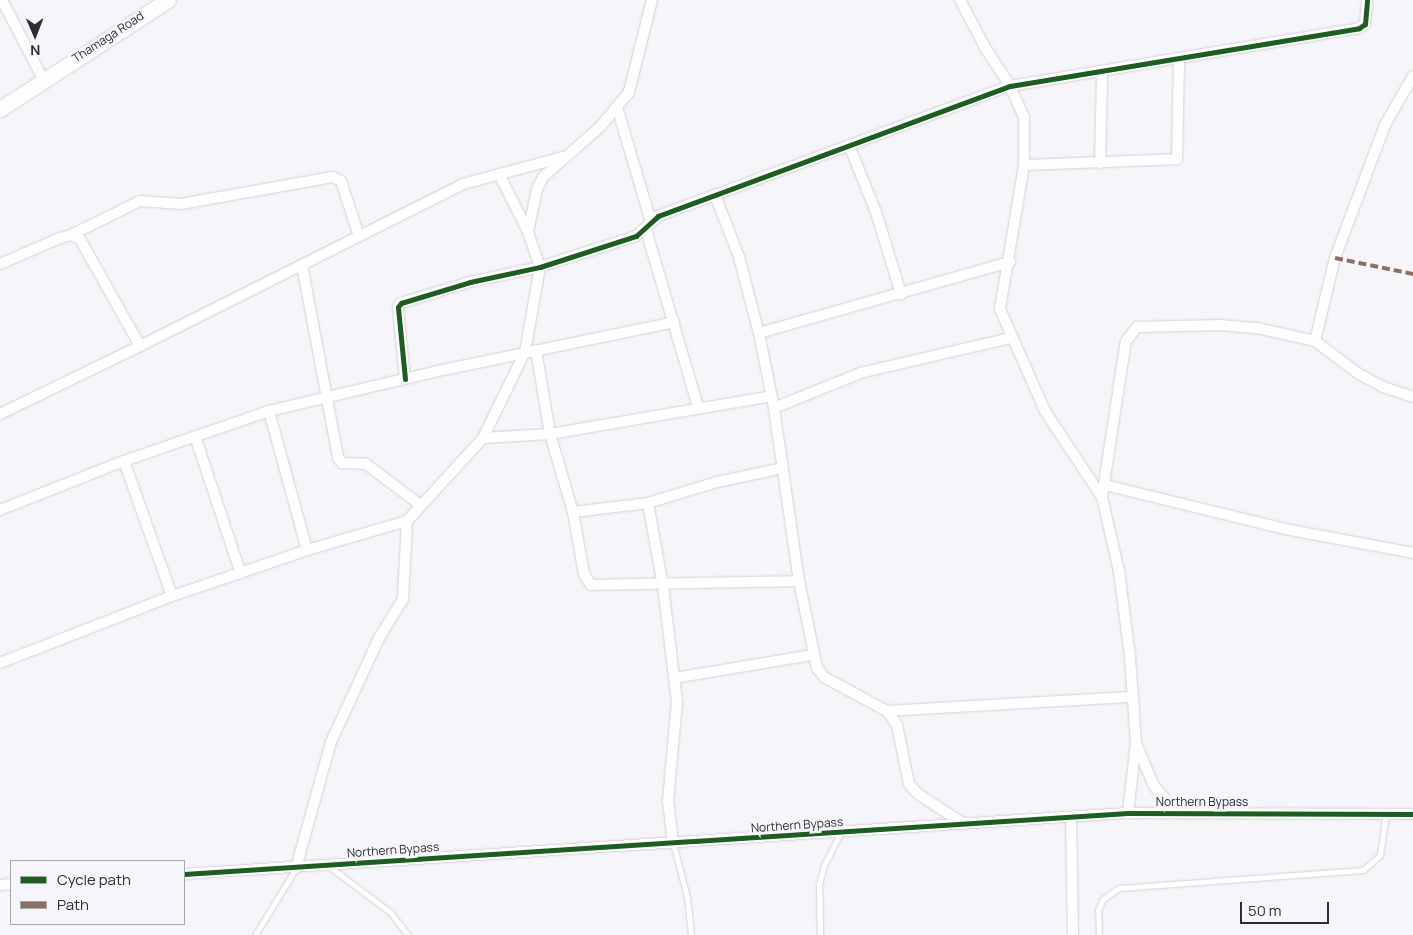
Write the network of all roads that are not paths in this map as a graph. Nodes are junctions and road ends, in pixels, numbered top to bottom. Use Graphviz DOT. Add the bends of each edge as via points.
graph roads {
  1 [pos="2,0"];
  2 [pos="168,0"];
  3 [pos="652,0"];
  4 [pos="960,0"];
  5 [pos="1367,0"];
  6 [pos="1179,60"];
  7 [pos="1102,72"];
  8 [pos="1413,76"];
  9 [pos="43,79"];
  10 [pos="1010,86"];
  11 [pos="617,107"];
  12 [pos="0,109"];
  13 [pos="849,145"];
  14 [pos="567,156"];
  15 [pos="1100,163"];
  16 [pos="1024,165"];
  17 [pos="499,174"];
  18 [pos="715,195"];
  19 [pos="649,226"];
  20 [pos="528,232"];
  21 [pos="71,236"];
  22 [pos="359,236"];
  23 [pos="1010,262"];
  24 [pos="0,264"];
  25 [pos="302,265"];
  26 [pos="540,267"];
  27 [pos="901,294"];
  28 [pos="674,322"];
  29 [pos="759,333"];
  30 [pos="1011,338"];
  31 [pos="1315,341"];
  32 [pos="140,346"];
  33 [pos="531,351"];
  34 [pos="405,379"];
  35 [pos="326,396"];
  36 [pos="772,396"];
  37 [pos="1413,397"];
  38 [pos="698,407"];
  39 [pos="774,408"];
  40 [pos="269,412"];
  41 [pos="0,414"];
  42 [pos="550,434"];
  43 [pos="194,436"];
  44 [pos="483,438"];
  45 [pos="124,460"];
  46 [pos="783,468"];
  47 [pos="1105,485"];
  48 [pos="1102,497"];
  49 [pos="648,503"];
  50 [pos="419,504"];
  51 [pos="0,510"];
  52 [pos="574,512"];
  53 [pos="407,520"];
  54 [pos="307,550"];
  55 [pos="1413,553"];
  56 [pos="241,574"];
  57 [pos="800,581"];
  58 [pos="664,586"];
  59 [pos="172,596"];
  60 [pos="812,655"];
  61 [pos="0,663"];
  62 [pos="674,678"];
  63 [pos="1133,697"];
  64 [pos="887,711"];
  65 [pos="1136,742"];
  66 [pos="1177,812"];
  67 [pos="1128,813"];
  68 [pos="1386,813"];
  69 [pos="1413,814"];
  70 [pos="1071,817"];
  71 [pos="964,824"];
  72 [pos="841,832"];
  73 [pos="673,844"];
  74 [pos="327,865"];
  75 [pos="296,868"];
  76 [pos="185,874"];
  77 [pos="255,935"];
  78 [pos="408,935"];
  79 [pos="691,935"];
  80 [pos="820,935"];
  81 [pos="1074,935"];
  82 [pos="1100,935"];
  1 -- 9 [label="street"];
  2 -- 9 [label="main road, Thamaga Road"];
  3 -- 11 [label="street" via="629,92"];
  4 -- 10 [label="street"];
  5 -- 6 [label="street" via="1365,24 1359,28"];
  6 -- 7 [label="street"];
  6 -- 15 [label="street" via="1177,159"];
  7 -- 10 [label="street"];
  7 -- 15 [label="street"];
  8 -- 31 [label="street" via="1385,125 1335,258"];
  9 -- 12 [label="main road, Thamaga Road"];
  10 -- 13 [label="street"];
  10 -- 16 [label="street" via="1024,117"];
  11 -- 14 [label="street"];
  11 -- 19 [label="street"];
  13 -- 18 [label="street"];
  13 -- 27 [label="street" via="876,212"];
  14 -- 17 [label="street"];
  14 -- 20 [label="street" via="543,177 537,189"];
  15 -- 16 [label="street"];
  16 -- 23 [label="street"];
  17 -- 20 [label="street"];
  17 -- 22 [label="street" via="463,184"];
  18 -- 19 [label="street" via="658,216"];
  18 -- 29 [label="street" via="739,257"];
  19 -- 26 [label="street" via="636,236"];
  19 -- 28 [label="street"];
  20 -- 26 [label="street"];
  21 -- 22 [label="street" via="140,201 181,204 333,177 342,181"];
  21 -- 24 [label="street"];
  21 -- 32 [label="street" via="84,245"];
  22 -- 25 [label="street"];
  23 -- 27 [label="street"];
  23 -- 30 [label="street" via="1000,296 1000,309"];
  25 -- 32 [label="street"];
  25 -- 35 [label="street"];
  26 -- 33 [label="street"];
  26 -- 34 [label="street" via="470,282 400,303"];
  27 -- 29 [label="street"];
  28 -- 33 [label="street"];
  28 -- 38 [label="street"];
  29 -- 36 [label="street"];
  30 -- 39 [label="street" via="860,372"];
  30 -- 48 [label="street" via="1045,410"];
  31 -- 37 [label="street" via="1359,374 1383,387"];
  31 -- 47 [label="street" via="1257,328 1220,325 1137,327 1126,341"];
  32 -- 41 [label="street"];
  33 -- 34 [label="street"];
  33 -- 42 [label="street"];
  33 -- 44 [label="street"];
  34 -- 35 [label="street"];
  35 -- 40 [label="street"];
  35 -- 50 [label="street" via="340,461 366,464"];
  36 -- 38 [label="street"];
  36 -- 39 [label="street"];
  38 -- 42 [label="street"];
  39 -- 46 [label="street"];
  40 -- 43 [label="street"];
  40 -- 54 [label="street"];
  42 -- 44 [label="street"];
  42 -- 52 [label="street"];
  43 -- 45 [label="street"];
  43 -- 56 [label="street"];
  44 -- 50 [label="street"];
  45 -- 51 [label="street"];
  45 -- 59 [label="street"];
  46 -- 49 [label="street" via="717,482"];
  46 -- 57 [label="street"];
  47 -- 48 [label="street"];
  47 -- 55 [label="street" via="1286,529"];
  48 -- 63 [label="street" via="1119,571"];
  49 -- 52 [label="street"];
  49 -- 58 [label="street"];
  50 -- 53 [label="street"];
  52 -- 58 [label="street" via="584,574 591,585"];
  53 -- 54 [label="street"];
  53 -- 75 [label="street" via="403,599 379,638 331,742"];
  54 -- 56 [label="street"];
  56 -- 59 [label="street"];
  57 -- 58 [label="street"];
  57 -- 60 [label="street"];
  58 -- 62 [label="street"];
  59 -- 61 [label="street"];
  60 -- 62 [label="street"];
  60 -- 64 [label="street" via="824,678"];
  62 -- 73 [label="street" via="677,712 668,801"];
  63 -- 64 [label="street"];
  63 -- 65 [label="street"];
  64 -- 71 [label="street" via="898,725 908,784"];
  65 -- 66 [label="street" via="1161,798"];
  65 -- 67 [label="street"];
  66 -- 67 [label="street, Northern Bypass"];
  66 -- 68 [label="street, Northern Bypass"];
  67 -- 70 [label="street, Northern Bypass"];
  68 -- 69 [label="street, Northern Bypass"];
  68 -- 82 [label="lane" via="1380,856 1362,870 1118,888 1103,899 1098,910"];
  70 -- 71 [label="street, Northern Bypass"];
  70 -- 81 [label="street"];
  71 -- 72 [label="street, Northern Bypass"];
  72 -- 73 [label="street, Northern Bypass"];
  72 -- 80 [label="lane" via="824,865 819,884"];
  73 -- 74 [label="street, Northern Bypass"];
  73 -- 79 [label="lane" via="687,897"];
  74 -- 75 [label="street, Northern Bypass"];
  74 -- 78 [label="lane" via="377,901"];
  75 -- 76 [label="street, Northern Bypass"];
  75 -- 77 [label="lane"];
}
